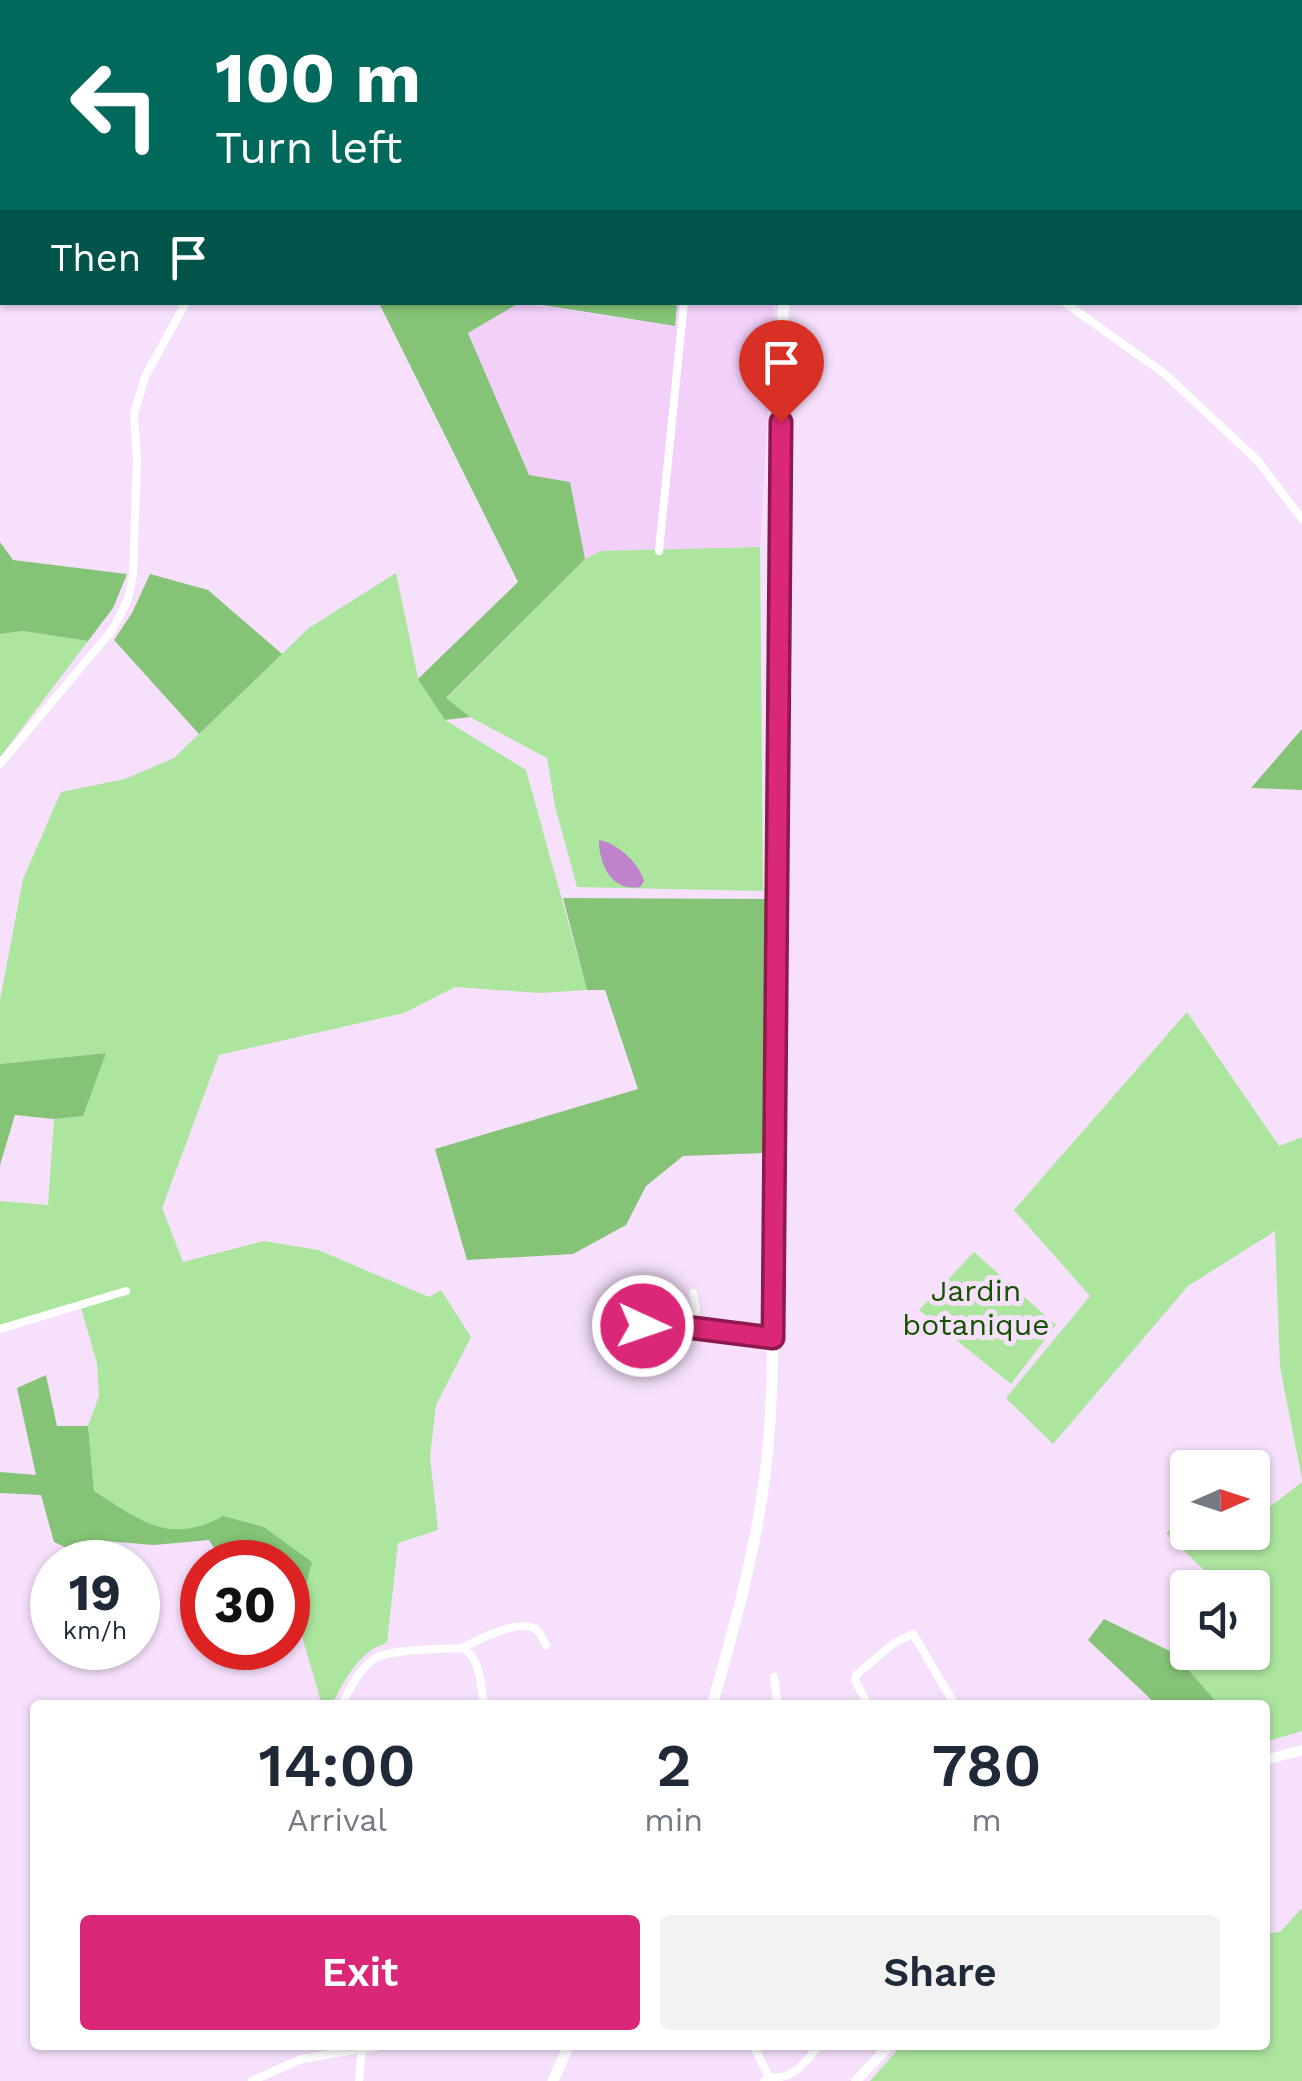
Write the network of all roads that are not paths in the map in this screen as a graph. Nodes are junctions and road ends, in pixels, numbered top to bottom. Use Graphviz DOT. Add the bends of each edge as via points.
graph roads {
  1 [pos="184,305"];
  2 [pos="684,305"];
  3 [pos="784,305"];
  4 [pos="1068,305"];
  5 [pos="1302,519"];
  6 [pos="659,551"];
  7 [pos="0,764"];
  8 [pos="126,1292"];
  9 [pos="692,1293"];
  10 [pos="643,1326"];
  11 [pos="694,1328"];
  12 [pos="0,1329"];
  13 [pos="773,1338"];
  14 [pos="546,1646"];
  15 [pos="462,1648"];
  16 [pos="774,1676"];
  17 [pos="344,1700"];
  18 [pos="483,1700"];
  19 [pos="713,1700"];
  20 [pos="776,1700"];
  21 [pos="866,1700"];
  22 [pos="952,1700"];
  23 [pos="1302,1750"];
  24 [pos="1270,1759"];
  25 [pos="347,2050"];
  26 [pos="362,2050"];
  27 [pos="567,2050"];
  28 [pos="756,2050"];
  29 [pos="815,2050"];
  30 [pos="885,2050"];
  31 [pos="767,2079"];
  32 [pos="252,2081"];
  33 [pos="359,2081"];
  34 [pos="553,2081"];
  35 [pos="856,2081"];
  1 -- 7 [label="street" via="145,378 134,414 133,575 122,614"];
  2 -- 6 [label="street"];
  3 -- 13 [label="main road"];
  4 -- 5 [label="street" via="1165,374 1258,461"];
  8 -- 12 [label="street"];
  9 -- 11 [label="street"];
  10 -- 11 [label="street"];
  11 -- 13 [label="street"];
  13 -- 19 [label="main road" via="767,1460"];
  14 -- 15 [label="street" via="538,1631 521,1626"];
  15 -- 17 [label="street" via="378,1657"];
  15 -- 18 [label="street" via="475,1660"];
  16 -- 20 [label="street"];
  21 -- 22 [label="street" via="856,1674 914,1634"];
  23 -- 24 [label="main road"];
  25 -- 32 [label="street" via="301,2059"];
  26 -- 33 [label="street"];
  27 -- 34 [label="main road"];
  28 -- 31 [label="street"];
  29 -- 31 [label="street" via="792,2075"];
  30 -- 35 [label="main road"];
}
